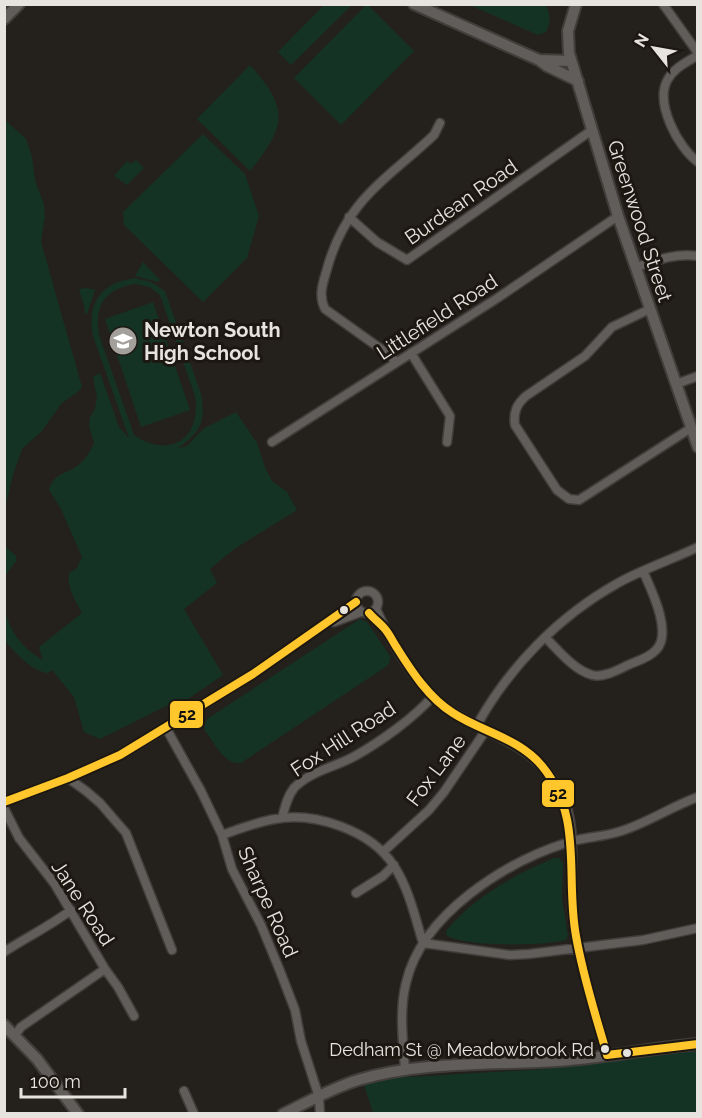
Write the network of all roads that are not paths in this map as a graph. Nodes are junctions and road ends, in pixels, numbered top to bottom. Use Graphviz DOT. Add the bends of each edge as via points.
graph roads {
  1 [pos="19,4"];
  2 [pos="414,4"];
  3 [pos="576,4"];
  4 [pos="663,4"];
  5 [pos="4,19"];
  6 [pos="698,54"];
  7 [pos="539,60"];
  8 [pos="571,61"];
  9 [pos="578,81"];
  10 [pos="440,123"];
  11 [pos="592,130"];
  12 [pos="698,162"];
  13 [pos="618,216"];
  14 [pos="349,217"];
  15 [pos="698,256"];
  16 [pos="637,267"];
  17 [pos="650,309"];
  18 [pos="411,353"];
  19 [pos="396,362"];
  20 [pos="698,376"];
  21 [pos="676,384"];
  22 [pos="690,428"];
  23 [pos="272,442"];
  24 [pos="447,442"];
  25 [pos="698,447"];
  26 [pos="698,547"];
  27 [pos="643,571"];
  28 [pos="356,602"];
  29 [pos="369,611"];
  30 [pos="322,627"];
  31 [pos="545,637"];
  32 [pos="433,696"];
  33 [pos="477,725"];
  34 [pos="166,728"];
  35 [pos="486,730"];
  36 [pos="68,778"];
  37 [pos="698,797"];
  38 [pos="4,802"];
  39 [pos="4,808"];
  40 [pos="282,818"];
  41 [pos="222,835"];
  42 [pos="571,841"];
  43 [pos="383,852"];
  44 [pos="394,865"];
  45 [pos="356,893"];
  46 [pos="71,910"];
  47 [pos="698,928"];
  48 [pos="423,943"];
  49 [pos="578,947"];
  50 [pos="172,950"];
  51 [pos="4,952"];
  52 [pos="105,969"];
  53 [pos="134,1016"];
  54 [pos="4,1025"];
  55 [pos="15,1035"];
  56 [pos="698,1044"];
  57 [pos="608,1055"];
  58 [pos="405,1070"];
  59 [pos="184,1090"];
  60 [pos="318,1097"];
  61 [pos="78,1113"];
  62 [pos="194,1113"];
  63 [pos="283,1113"];
  64 [pos="320,1113"];
  1 -- 5 [label="street"];
  2 -- 7 [label="street"];
  3 -- 8 [label="street, Greenwood Street" via="568,31"];
  4 -- 6 [label="street"];
  6 -- 12 [label="street" via="671,74 663,98 681,147"];
  7 -- 8 [label="street"];
  7 -- 9 [label="street"];
  8 -- 9 [label="street, Greenwood Street"];
  9 -- 11 [label="street, Greenwood Street"];
  10 -- 14 [label="street" via="434,135 362,199"];
  11 -- 13 [label="street, Greenwood Street"];
  11 -- 14 [label="street, Burdean Road" via="407,260 377,242"];
  13 -- 16 [label="street, Greenwood Street"];
  13 -- 18 [label="street, Littlefield Road"];
  14 -- 19 [label="street" via="331,256 321,302"];
  15 -- 16 [label="street" via="666,257"];
  16 -- 17 [label="street, Greenwood Street"];
  17 -- 21 [label="street, Greenwood Street"];
  17 -- 22 [label="street" via="612,327 585,356 526,396 518,403 515,425 557,490 569,499 579,500"];
  18 -- 19 [label="street, Littlefield Road"];
  18 -- 24 [label="street" via="450,416"];
  19 -- 23 [label="street, Littlefield Road"];
  20 -- 21 [label="street"];
  21 -- 22 [label="street, Greenwood Street"];
  22 -- 25 [label="street, Greenwood Street"];
  26 -- 27 [label="street"];
  27 -- 31 [label="street" via="591,599"];
  27 -- 31 [label="street" via="663,632 661,643 651,655 597,676 581,670"];
  28 -- 29 [label="street"];
  28 -- 29 [label="street" via="360,593 372,592 378,601"];
  28 -- 30 [label="street"];
  29 -- 30 [label="street"];
  29 -- 32 [label="street"];
  30 -- 34 [label="street"];
  31 -- 33 [label="street" via="521,663"];
  32 -- 33 [label="street"];
  32 -- 40 [label="street, Fox Hill Road" via="357,755 303,781 286,800"];
  33 -- 35 [label="street"];
  34 -- 36 [label="street" via="120,755"];
  34 -- 41 [label="street, Sharpe Road"];
  35 -- 42 [label="street" via="530,754 542,766 561,793"];
  35 -- 43 [label="street, Fox Lane" via="429,810"];
  36 -- 38 [label="street"];
  36 -- 50 [label="street" via="100,803 126,833"];
  37 -- 42 [label="street" via="617,832"];
  39 -- 46 [label="street, Jane Road" via="29,853"];
  40 -- 41 [label="street"];
  40 -- 43 [label="street" via="300,817 339,826"];
  41 -- 60 [label="street, Sharpe Road" via="231,868 261,925 295,1010"];
  42 -- 48 [label="street" via="506,869 474,890"];
  42 -- 49 [label="street" via="571,898"];
  43 -- 44 [label="street"];
  44 -- 45 [label="street"];
  44 -- 48 [label="street"];
  46 -- 51 [label="street"];
  46 -- 52 [label="street, Jane Road"];
  47 -- 49 [label="street" via="643,940"];
  48 -- 49 [label="street" via="510,955"];
  48 -- 58 [label="street" via="412,964 402,1007"];
  49 -- 57 [label="street"];
  52 -- 53 [label="street, Jane Road"];
  52 -- 55 [label="street"];
  54 -- 55 [label="street"];
  55 -- 61 [label="street"];
  56 -- 57 [label="street"];
  57 -- 58 [label="street"];
  58 -- 60 [label="street" via="356,1081"];
  59 -- 62 [label="street"];
  60 -- 63 [label="street"];
  60 -- 64 [label="street, Sharpe Road"];
}
